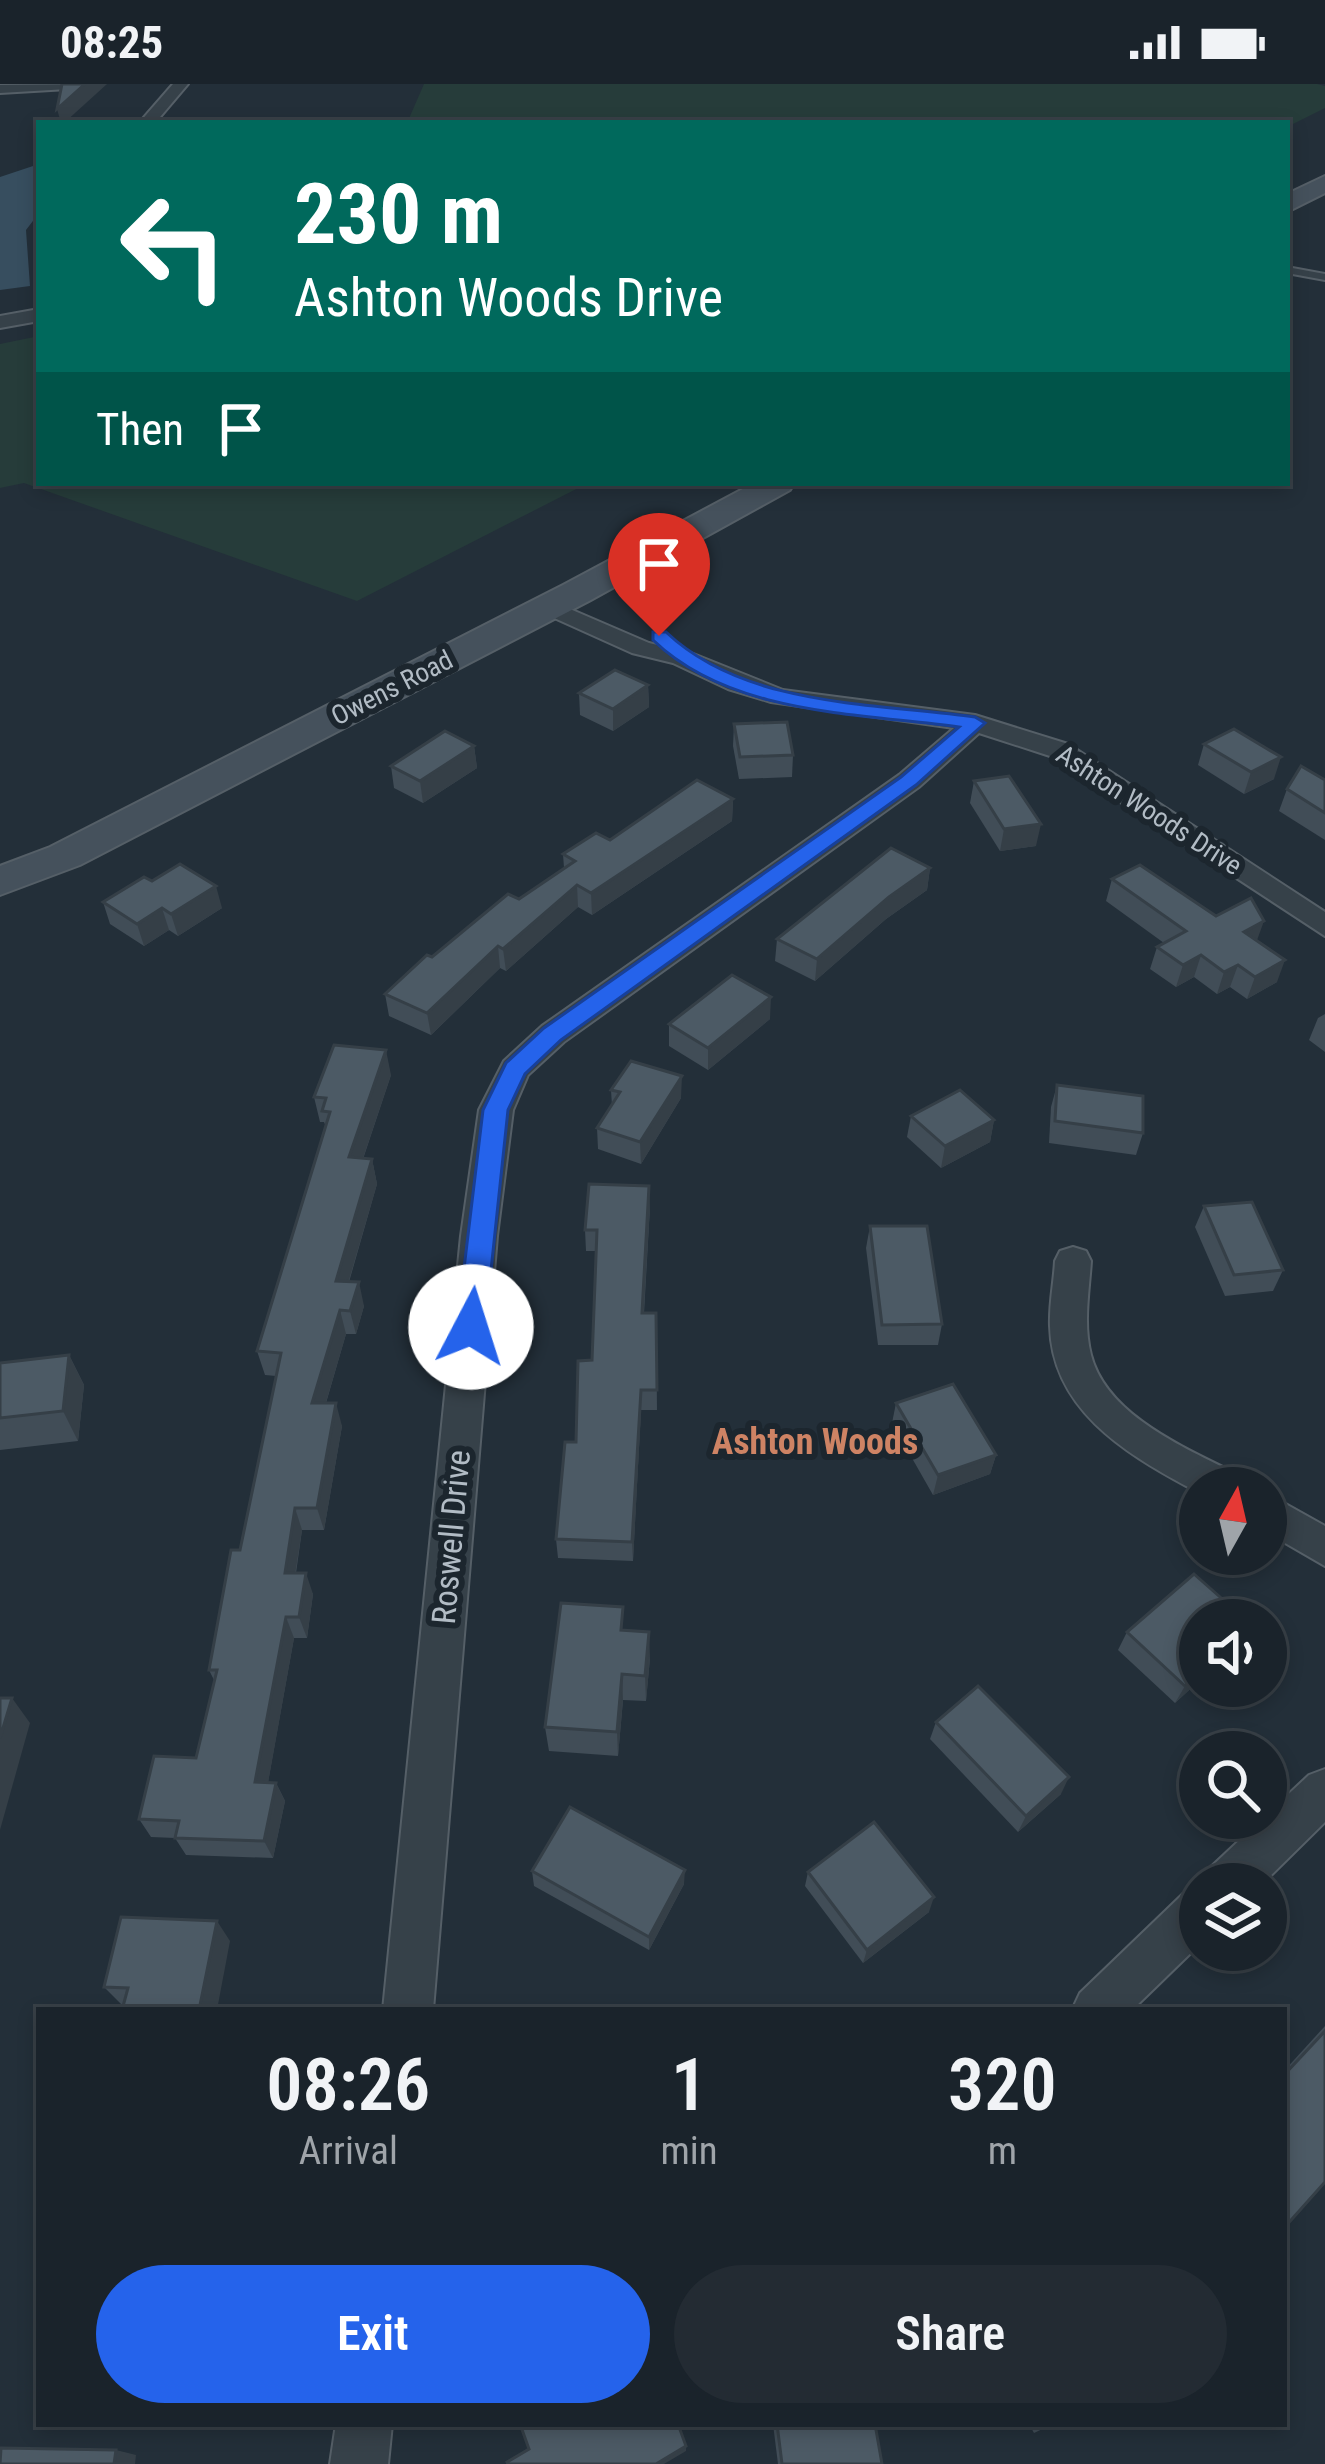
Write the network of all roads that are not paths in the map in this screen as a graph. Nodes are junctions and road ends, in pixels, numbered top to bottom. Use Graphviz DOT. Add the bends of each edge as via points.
graph roads {
  1 [pos="85,84"];
  2 [pos="181,84"];
  3 [pos="0,89"];
  4 [pos="150,120"];
  5 [pos="1325,183"];
  6 [pos="1290,201"];
  7 [pos="1290,271"];
  8 [pos="1325,277"];
  9 [pos="36,316"];
  10 [pos="0,322"];
  11 [pos="772,486"];
  12 [pos="562,600"];
  13 [pos="975,723"];
  14 [pos="0,881"];
  15 [pos="1325,926"];
  16 [pos="1073,1261"];
  17 [pos="1187,1467"];
  18 [pos="1287,1524"];
  19 [pos="1325,1548"];
  20 [pos="1325,1791"];
  21 [pos="1250,1863"];
  22 [pos="1179,1931"];
  23 [pos="407,2007"];
  24 [pos="1100,2007"];
  25 [pos="364,2427"];
  26 [pos="359,2464"];
  1 -- 3 [label="street"];
  2 -- 4 [label="street"];
  5 -- 6 [label="street"];
  7 -- 8 [label="lane"];
  9 -- 10 [label="street"];
  11 -- 12 [label="street, Owens Road"];
  12 -- 13 [label="street, Ashton Woods Drive" via="641,647 737,684"];
  12 -- 14 [label="street, Owens Road" via="65,856"];
  13 -- 15 [label="street, Ashton Woods Drive" via="1059,750"];
  13 -- 23 [label="street, Roswell Drive" via="909,781 553,1034 515,1070 496,1110"];
  16 -- 17 [label="street" via="1068,1331 1078,1375 1111,1418"];
  18 -- 19 [label="street"];
  20 -- 21 [label="street"];
  22 -- 24 [label="street"];
  25 -- 26 [label="street"];
}
